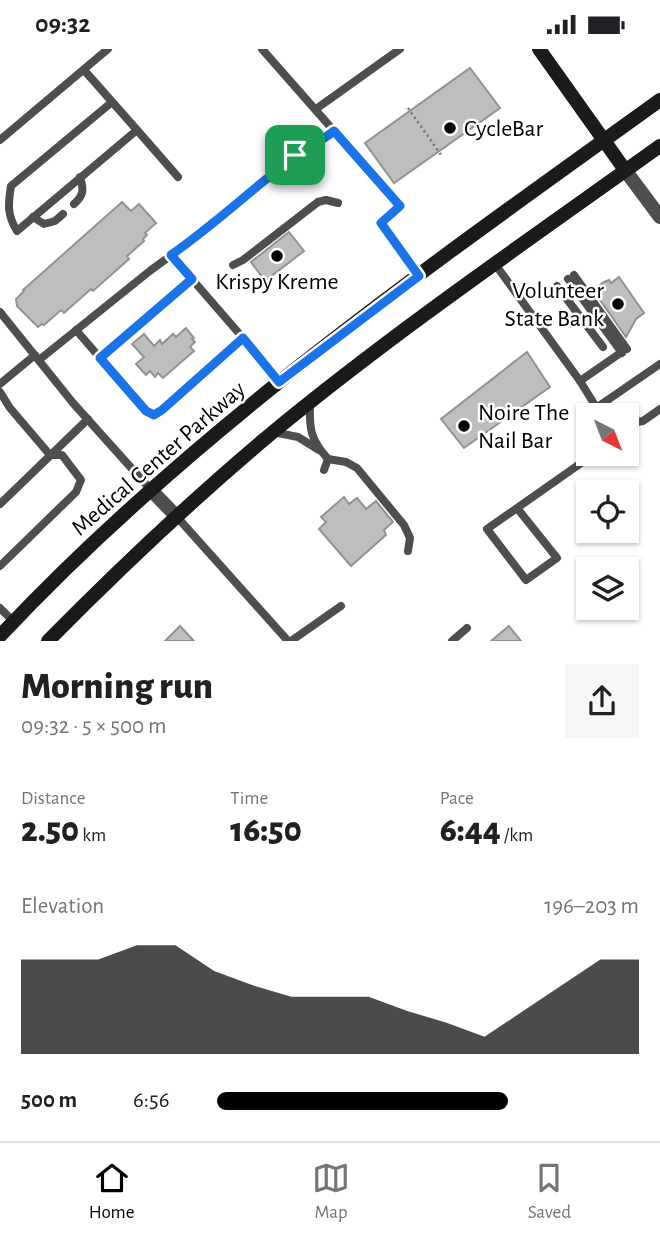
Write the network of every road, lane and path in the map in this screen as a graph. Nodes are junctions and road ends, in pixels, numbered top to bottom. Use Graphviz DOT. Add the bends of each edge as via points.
graph roads {
  1 [pos="108,49"];
  2 [pos="262,49"];
  3 [pos="400,49"];
  4 [pos="539,49"];
  5 [pos="84,70"];
  6 [pos="660,100"];
  7 [pos="112,102"];
  8 [pos="408,108"];
  9 [pos="316,109"];
  10 [pos="137,130"];
  11 [pos="334,131"];
  12 [pos="0,140"];
  13 [pos="604,141"];
  14 [pos="660,146"];
  15 [pos="442,155"];
  16 [pos="625,170"];
  17 [pos="80,177"];
  18 [pos="178,177"];
  19 [pos="338,204"];
  20 [pos="74,205"];
  21 [pos="63,214"];
  22 [pos="660,217"];
  23 [pos="33,218"];
  24 [pos="171,255"];
  25 [pos="495,264"];
  26 [pos="233,265"];
  27 [pos="419,276"];
  28 [pos="571,277"];
  29 [pos="192,279"];
  30 [pos="557,286"];
  31 [pos="0,312"];
  32 [pos="76,330"];
  33 [pos="243,338"];
  34 [pos="603,347"];
  35 [pos="37,358"];
  36 [pos="100,358"];
  37 [pos="660,364"];
  38 [pos="580,381"];
  39 [pos="279,382"];
  40 [pos="0,384"];
  41 [pos="0,392"];
  42 [pos="593,403"];
  43 [pos="610,403"];
  44 [pos="310,404"];
  45 [pos="660,409"];
  46 [pos="88,419"];
  47 [pos="639,420"];
  48 [pos="273,432"];
  49 [pos="320,450"];
  50 [pos="50,455"];
  51 [pos="328,459"];
  52 [pos="577,466"];
  53 [pos="324,470"];
  54 [pos="152,491"];
  55 [pos="0,504"];
  56 [pos="517,508"];
  57 [pos="177,517"];
  58 [pos="408,551"];
  59 [pos="0,566"];
  60 [pos="341,606"];
  61 [pos="0,608"];
  62 [pos="14,622"];
  63 [pos="467,628"];
  64 [pos="0,636"];
  65 [pos="48,641"];
  66 [pos="289,641"];
  67 [pos="452,641"];
  1 -- 5 [label="lane"];
  2 -- 9 [label="lane"];
  3 -- 9 [label="lane"];
  4 -- 13 [label="main road"];
  5 -- 7 [label="lane"];
  5 -- 12 [label="lane"];
  6 -- 13 [label="main road, Medical Center Parkway"];
  7 -- 10 [label="lane"];
  7 -- 23 [label="lane" via="11,186 8,208 17,231"];
  8 -- 15 [label="path"];
  9 -- 11 [label="lane"];
  10 -- 17 [label="lane"];
  10 -- 18 [label="lane"];
  11 -- 24 [label="lane" via="295,155"];
  11 -- 27 [label="lane" via="400,206 381,223"];
  13 -- 16 [label="main road"];
  13 -- 27 [label="main road, Medical Center Parkway"];
  14 -- 16 [label="main road"];
  16 -- 22 [label="street"];
  16 -- 25 [label="main road"];
  17 -- 20 [label="lane" via="82,197"];
  17 -- 23 [label="lane"];
  19 -- 26 [label="lane" via="318,202"];
  21 -- 23 [label="lane" via="44,224"];
  24 -- 29 [label="lane"];
  24 -- 32 [label="lane"];
  25 -- 38 [label="lane"];
  25 -- 44 [label="main road"];
  27 -- 39 [label="main road, Medical Center Parkway"];
  28 -- 38 [label="lane" via="622,352"];
  29 -- 33 [label="lane"];
  29 -- 36 [label="lane"];
  30 -- 34 [label="lane"];
  31 -- 35 [label="lane"];
  32 -- 35 [label="lane"];
  32 -- 36 [label="lane"];
  33 -- 36 [label="lane" via="154,415"];
  33 -- 39 [label="lane"];
  35 -- 40 [label="lane"];
  35 -- 46 [label="lane"];
  37 -- 43 [label="lane"];
  38 -- 42 [label="lane"];
  39 -- 54 [label="main road, Medical Center Parkway"];
  41 -- 50 [label="lane"];
  44 -- 48 [label="main road"];
  44 -- 49 [label="lane" via="309,428"];
  45 -- 47 [label="lane"];
  46 -- 50 [label="lane"];
  46 -- 54 [label="lane"];
  48 -- 49 [label="lane" via="298,437"];
  48 -- 57 [label="main road"];
  49 -- 51 [label="lane"];
  50 -- 55 [label="lane"];
  50 -- 59 [label="lane" via="62,455 81,479 76,492"];
  51 -- 53 [label="lane"];
  51 -- 58 [label="lane" via="357,468 404,525 410,538"];
  52 -- 56 [label="lane"];
  54 -- 57 [label="street"];
  54 -- 62 [label="main road, Medical Center Parkway"];
  56 -- 56 [label="lane" via="487,529 526,580 557,558"];
  57 -- 65 [label="main road"];
  57 -- 66 [label="lane"];
  60 -- 66 [label="lane"];
  61 -- 62 [label="lane"];
  62 -- 64 [label="main road, Medical Center Parkway"];
  63 -- 67 [label="lane"];
}
